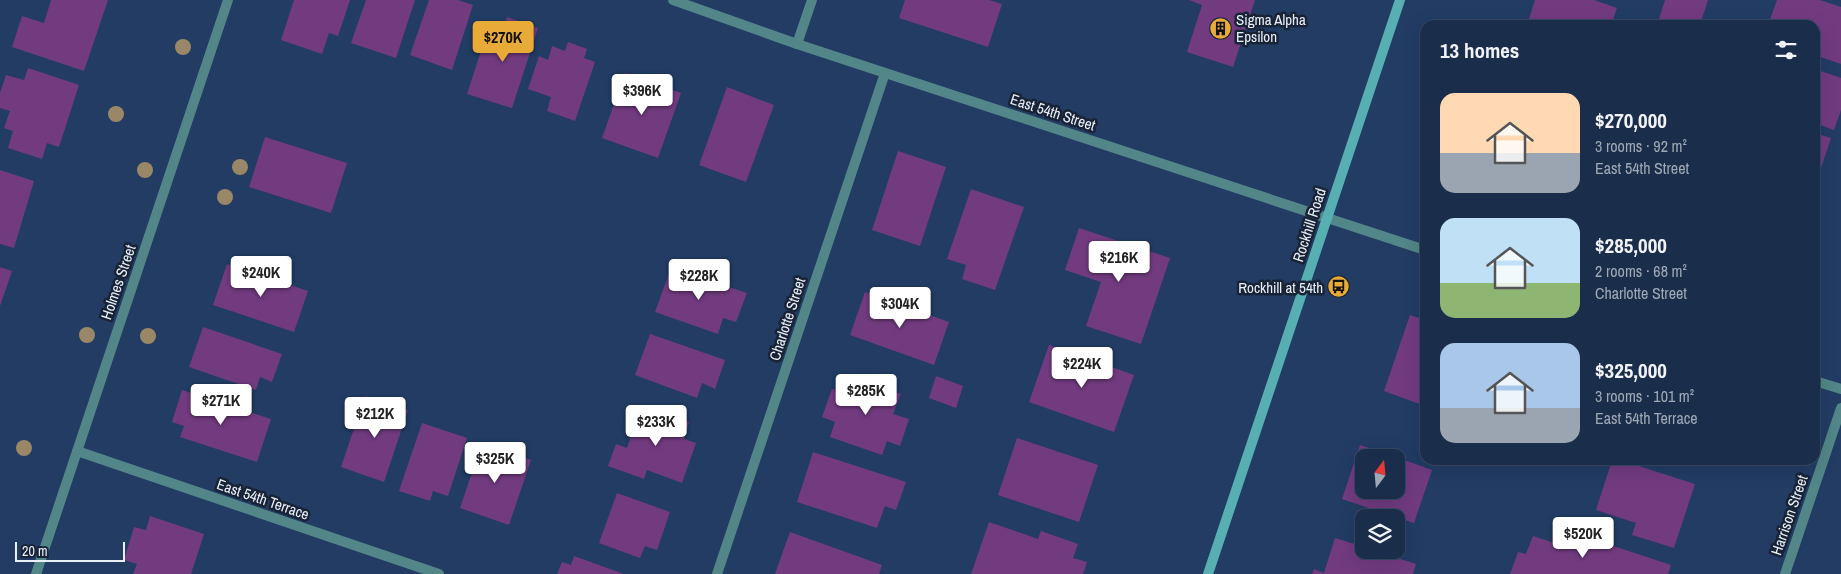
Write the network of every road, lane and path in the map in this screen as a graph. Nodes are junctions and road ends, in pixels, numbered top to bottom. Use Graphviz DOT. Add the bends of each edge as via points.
graph roads {
  1 [pos="228,0"];
  2 [pos="673,0"];
  3 [pos="812,0"];
  4 [pos="1400,0"];
  5 [pos="797,44"];
  6 [pos="885,73"];
  7 [pos="1327,218"];
  8 [pos="1420,248"];
  9 [pos="1820,383"];
  10 [pos="1841,390"];
  11 [pos="1841,408"];
  12 [pos="77,451"];
  13 [pos="36,574"];
  14 [pos="439,574"];
  15 [pos="717,574"];
  16 [pos="1208,574"];
  17 [pos="1785,574"];
  1 -- 12 [label="street, Holmes Street"];
  2 -- 5 [label="street, East 54th Street"];
  3 -- 5 [label="street"];
  4 -- 7 [label="main road, Rockhill Road"];
  5 -- 6 [label="street, East 54th Street"];
  6 -- 7 [label="street, East 54th Street"];
  6 -- 15 [label="street, Charlotte Street"];
  7 -- 8 [label="street, East 54th Street"];
  7 -- 16 [label="main road, Rockhill Road"];
  9 -- 10 [label="street"];
  11 -- 17 [label="street, Harrison Street"];
  12 -- 13 [label="street, Holmes Street"];
  12 -- 14 [label="street, East 54th Terrace"];
}
